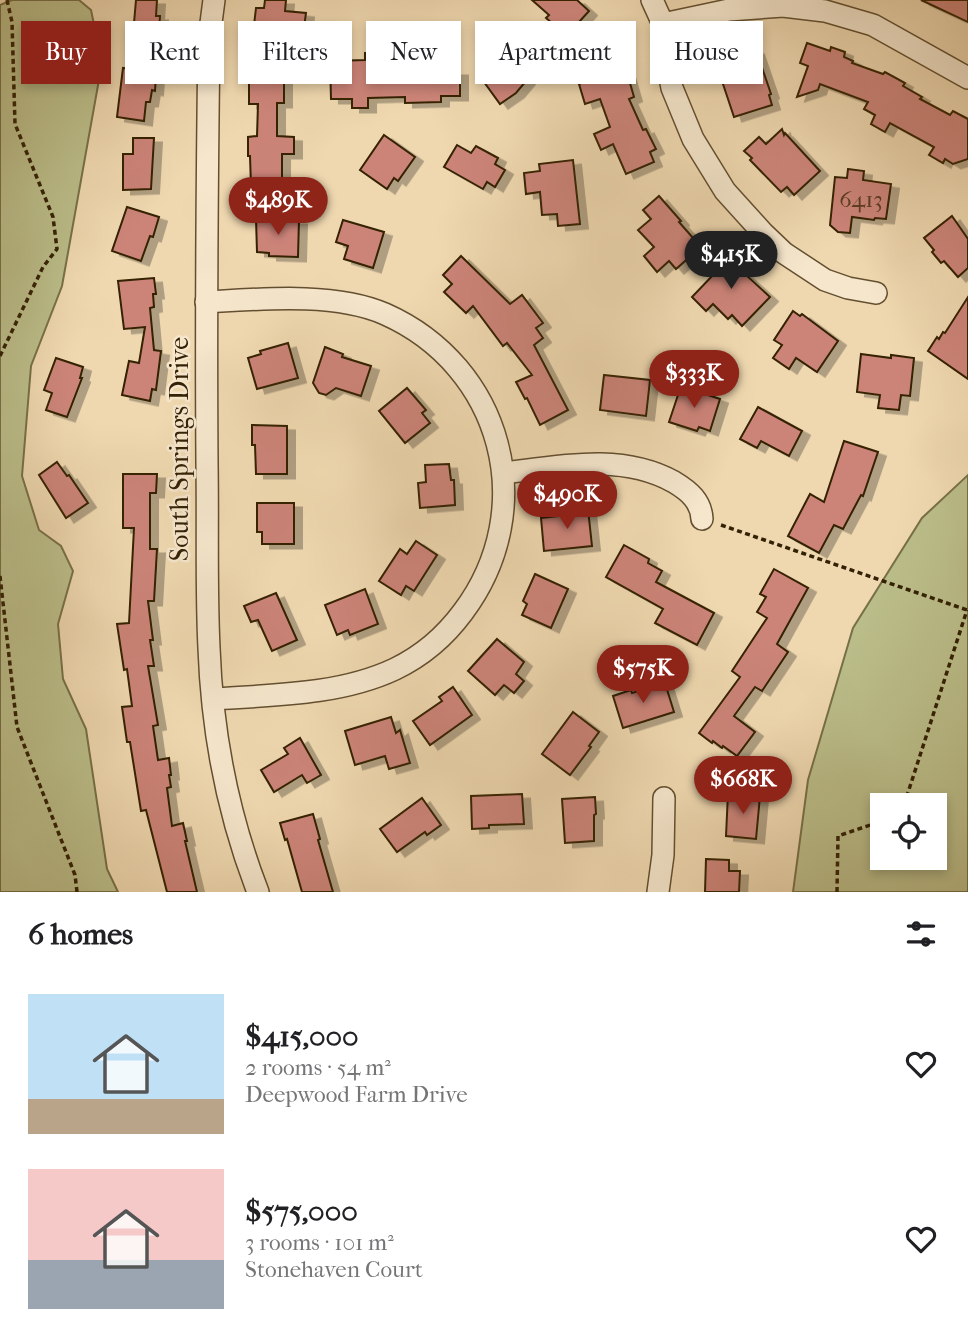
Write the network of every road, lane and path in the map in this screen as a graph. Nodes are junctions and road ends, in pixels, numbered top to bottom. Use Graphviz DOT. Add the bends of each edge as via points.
graph roads {
  1 [pos="7,0"];
  2 [pos="214,0"];
  3 [pos="652,0"];
  4 [pos="662,21"];
  5 [pos="677,21"];
  6 [pos="968,78"];
  7 [pos="671,84"];
  8 [pos="876,293"];
  9 [pos="206,302"];
  10 [pos="0,356"];
  11 [pos="504,472"];
  12 [pos="702,519"];
  13 [pos="0,576"];
  14 [pos="967,609"];
  15 [pos="213,699"];
  16 [pos="908,793"];
  17 [pos="664,798"];
  18 [pos="870,825"];
  19 [pos="77,892"];
  20 [pos="258,892"];
  21 [pos="658,892"];
  22 [pos="837,892"];
  1 -- 10 [label="path" via="12,22 15,124 53,217 57,248 43,267"];
  2 -- 9 [label="street, South Springs Drive" via="209,52"];
  3 -- 4 [label="street"];
  5 -- 6 [label="street" via="729,10 783,6 825,11 873,25"];
  7 -- 8 [label="street" via="693,139 725,191 763,233 825,280"];
  9 -- 11 [label="street" via="335,301 385,314 418,332 447,355 479,398 495,433"];
  9 -- 15 [label="street, South Springs Drive"];
  11 -- 12 [label="street" via="584,463 641,468 684,488 695,498"];
  11 -- 15 [label="street" via="502,520 489,566 471,601 430,647 396,668 346,686"];
  12 -- 14 [label="path"];
  13 -- 19 [label="path" via="17,727 75,875"];
  14 -- 16 [label="path"];
  15 -- 20 [label="street, South Springs Drive" via="231,807"];
  17 -- 21 [label="street"];
  18 -- 22 [label="path" via="838,836"];
}
